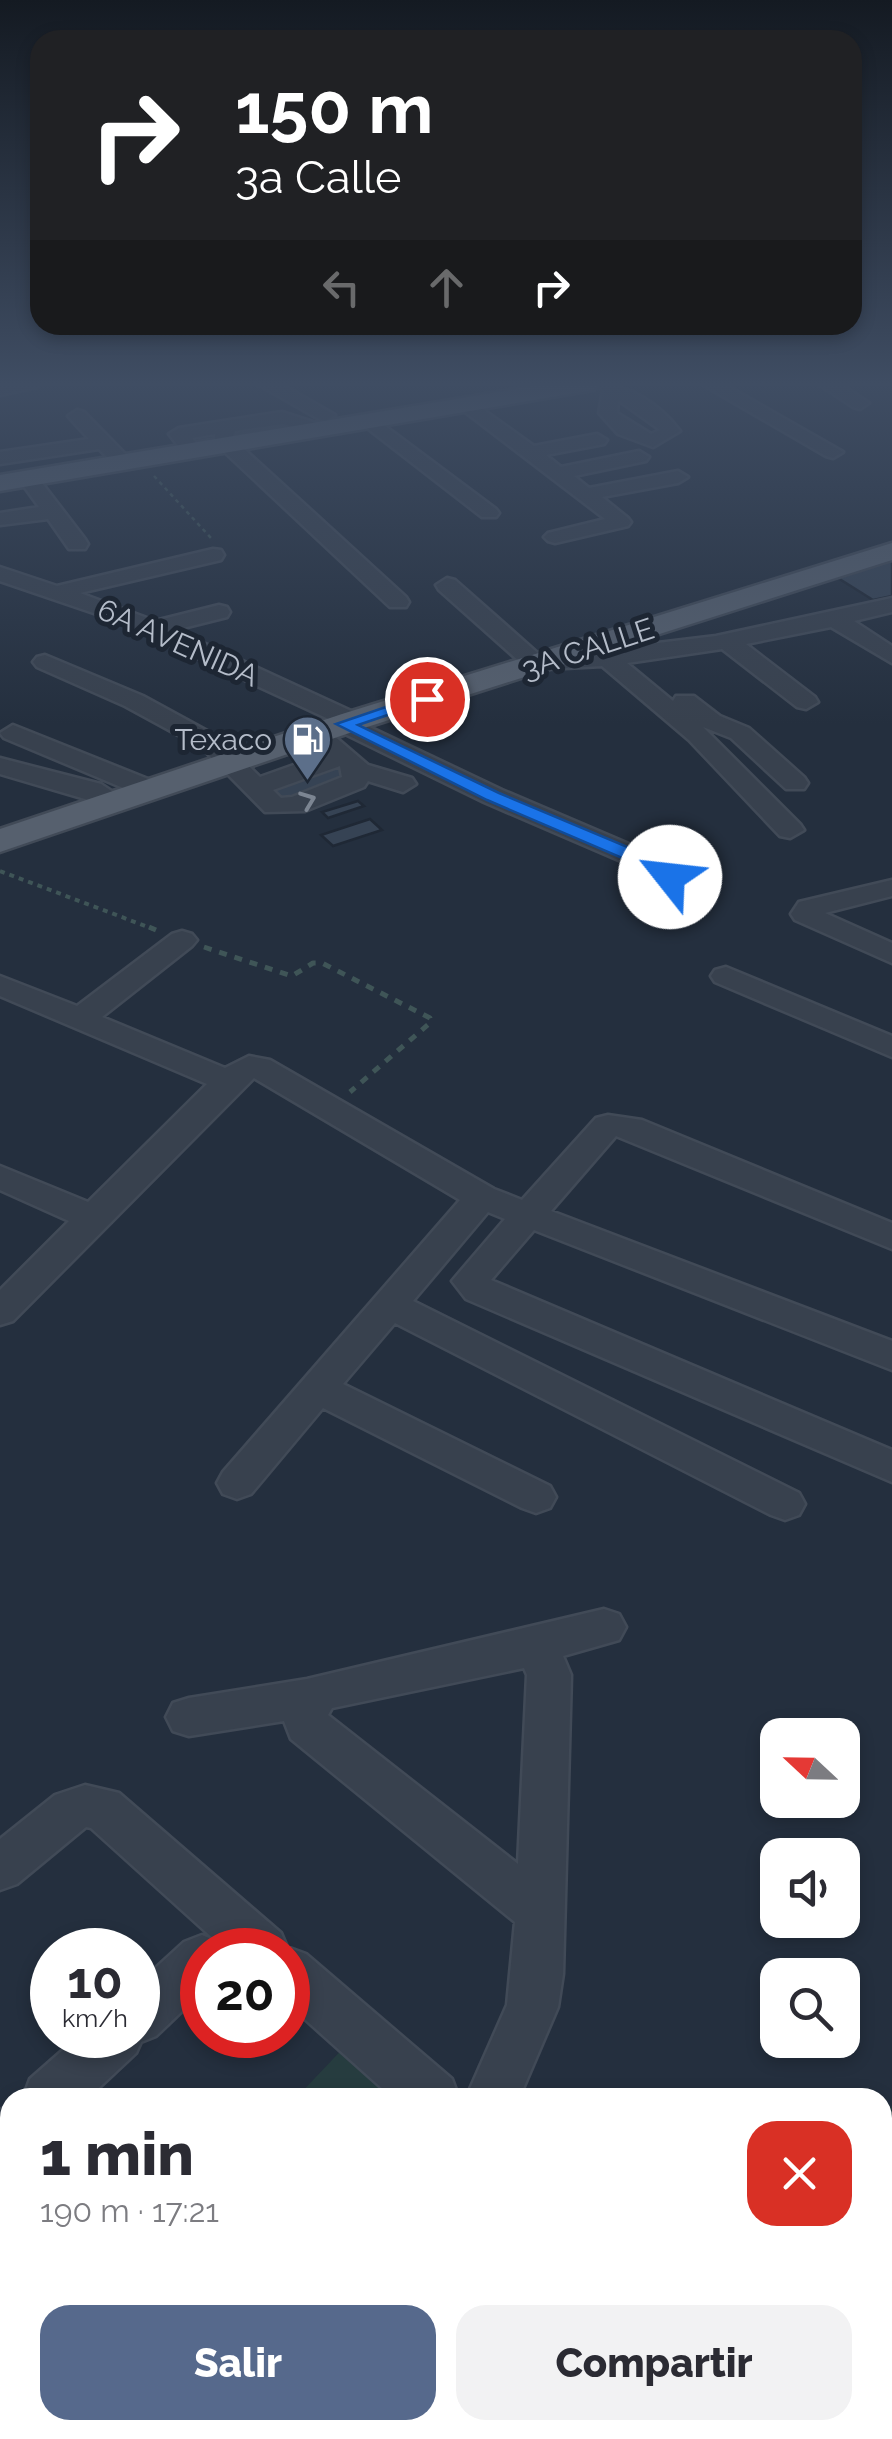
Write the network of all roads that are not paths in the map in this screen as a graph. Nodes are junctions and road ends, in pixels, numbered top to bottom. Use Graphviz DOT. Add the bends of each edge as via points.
graph roads {
  1 [pos="41,497"];
  2 [pos="288,497"];
  3 [pos="469,497"];
  4 [pos="590,497"];
  5 [pos="51,512"];
  6 [pos="489,512"];
  7 [pos="0,520"];
  8 [pos="554,537"];
  9 [pos="77,544"];
  10 [pos="212,547"];
  11 [pos="892,551"];
  12 [pos="0,574"];
  13 [pos="447,584"];
  14 [pos="58,592"];
  15 [pos="398,602"];
  16 [pos="892,606"];
  17 [pos="218,612"];
  18 [pos="835,619"];
  19 [pos="152,629"];
  20 [pos="728,642"];
  21 [pos="892,656"];
  22 [pos="619,658"];
  23 [pos="45,662"];
  24 [pos="537,665"];
  25 [pos="806,702"];
  26 [pos="13,733"];
  27 [pos="343,742"];
  28 [pos="230,762"];
  29 [pos="0,766"];
  30 [pos="795,783"];
  31 [pos="403,784"];
  32 [pos="149,789"];
  33 [pos="114,801"];
  34 [pos="790,830"];
  35 [pos="0,841"];
  36 [pos="892,888"];
  37 [pos="653,911"];
  38 [pos="182,940"];
  39 [pos="892,954"];
  40 [pos="726,976"];
  41 [pos="0,984"];
  42 [pos="83,1017"];
  43 [pos="892,1048"];
  44 [pos="228,1081"];
  45 [pos="0,1177"];
  46 [pos="482,1197"];
  47 [pos="530,1216"];
  48 [pos="94,1218"];
  49 [pos="892,1236"];
  50 [pos="388,1304"];
  51 [pos="0,1312"];
  52 [pos="892,1356"];
  53 [pos="317,1388"];
  54 [pos="892,1467"];
  55 [pos="237,1483"];
  56 [pos="536,1497"];
  57 [pos="784,1504"];
  58 [pos="604,1627"];
  59 [pos="527,1648"];
  60 [pos="312,1696"];
  61 [pos="189,1717"];
  62 [pos="0,1868"];
  63 [pos="542,1913"];
  64 [pos="212,1928"];
  65 [pos="180,1985"];
  66 [pos="310,1990"];
  67 [pos="160,2001"];
  68 [pos="93,2058"];
  69 [pos="60,2088"];
  70 [pos="422,2088"];
  71 [pos="496,2088"];
  1 -- 5 [label="street"];
  2 -- 15 [label="street"];
  3 -- 6 [label="street"];
  4 -- 8 [label="street" via="621,522"];
  5 -- 7 [label="street"];
  5 -- 9 [label="street"];
  10 -- 14 [label="street"];
  11 -- 24 [label="main road, 3A CALLE"];
  12 -- 14 [label="street, 6A AVENIDA"];
  13 -- 24 [label="street"];
  14 -- 19 [label="street, 6A AVENIDA"];
  16 -- 18 [label="street"];
  17 -- 19 [label="street"];
  18 -- 20 [label="street"];
  18 -- 21 [label="street"];
  19 -- 27 [label="street, 6A AVENIDA"];
  20 -- 22 [label="street"];
  20 -- 25 [label="street"];
  22 -- 24 [label="street"];
  22 -- 30 [label="street" via="711,721 740,732"];
  22 -- 34 [label="street"];
  23 -- 28 [label="street" via="211,743"];
  24 -- 27 [label="main road, 3A CALLE"];
  26 -- 32 [label="street"];
  27 -- 28 [label="main road, 3A CALLE"];
  27 -- 28 [label="street" via="354,781 284,807 274,806"];
  27 -- 31 [label="street" via="374,772"];
  27 -- 37 [label="street" via="493,796 661,868 670,887"];
  28 -- 32 [label="main road, 3A CALLE"];
  29 -- 33 [label="street"];
  32 -- 33 [label="main road, 3A CALLE"];
  33 -- 35 [label="main road, 3A CALLE"];
  36 -- 39 [label="street" via="805,914"];
  38 -- 42 [label="street"];
  40 -- 43 [label="street"];
  41 -- 42 [label="street"];
  42 -- 44 [label="street"];
  44 -- 46 [label="street" via="242,1068 259,1067"];
  44 -- 48 [label="street"];
  45 -- 48 [label="street"];
  46 -- 47 [label="street"];
  46 -- 50 [label="street"];
  47 -- 49 [label="street" via="601,1131 620,1124"];
  47 -- 52 [label="street"];
  47 -- 54 [label="street" via="471,1286"];
  48 -- 51 [label="street"];
  50 -- 53 [label="street"];
  50 -- 57 [label="street"];
  53 -- 55 [label="street"];
  53 -- 56 [label="street"];
  58 -- 59 [label="street"];
  59 -- 60 [label="street"];
  59 -- 63 [label="street" via="541,1656 550,1676"];
  60 -- 61 [label="street"];
  60 -- 63 [label="street" via="304,1709 307,1725"];
  62 -- 64 [label="street" via="72,1810 102,1808"];
  63 -- 71 [label="street" via="532,2007"];
  65 -- 67 [label="street"];
  66 -- 70 [label="street"];
  68 -- 69 [label="street"];
}
